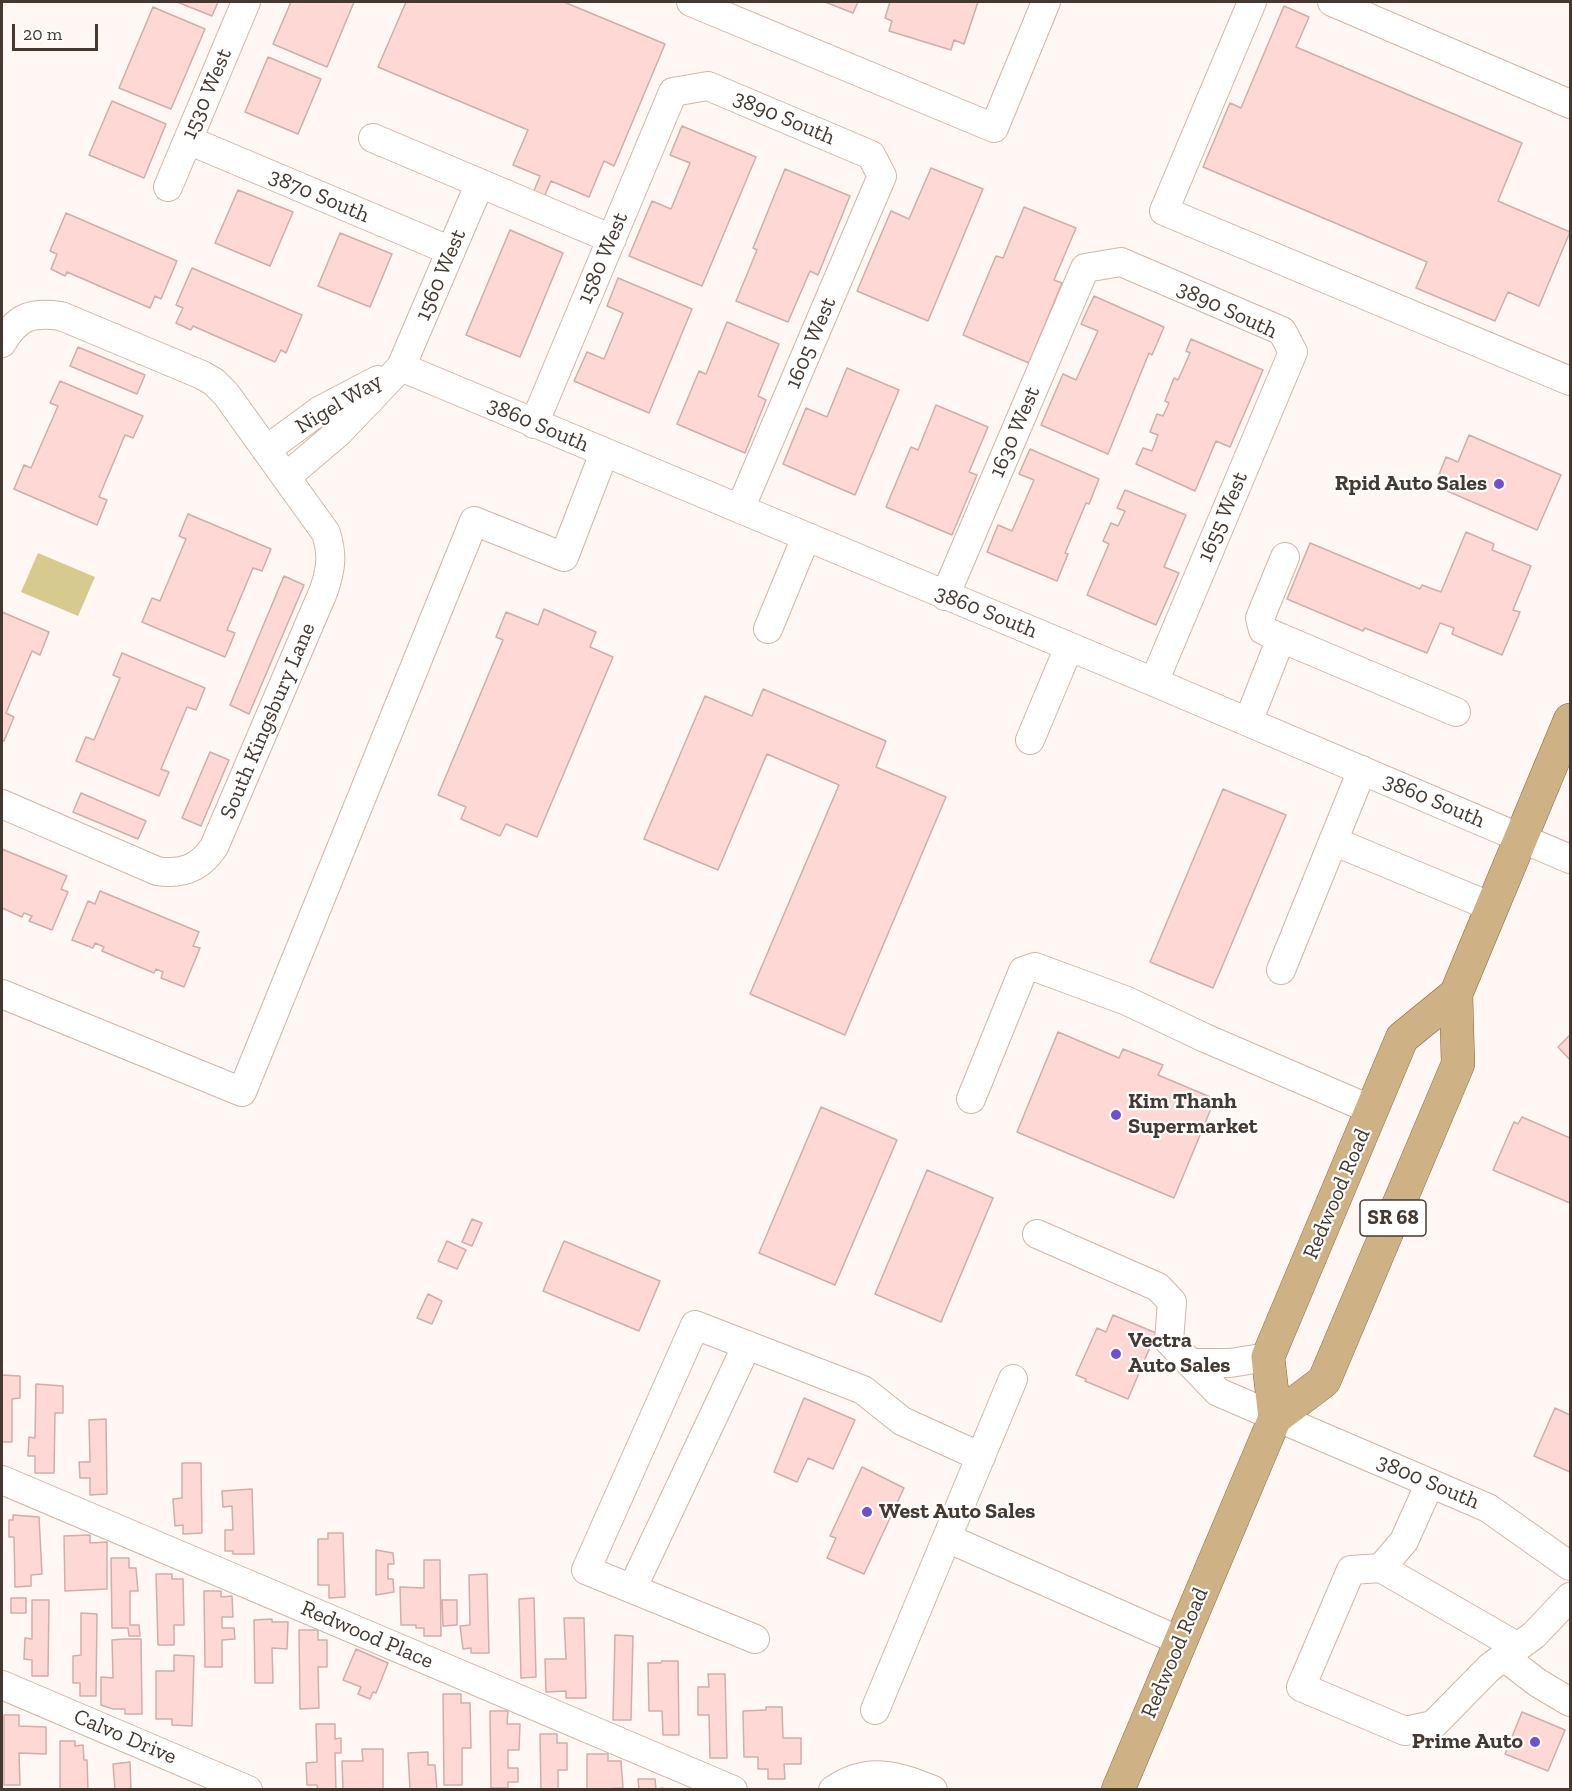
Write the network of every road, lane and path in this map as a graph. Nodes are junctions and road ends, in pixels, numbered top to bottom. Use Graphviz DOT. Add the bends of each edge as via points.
graph roads {
  1 [pos="246,2"];
  2 [pos="691,2"];
  3 [pos="1046,2"];
  4 [pos="1252,2"];
  5 [pos="1332,2"];
  6 [pos="673,92"];
  7 [pos="1570,104"];
  8 [pos="373,138"];
  9 [pos="188,140"];
  10 [pos="882,176"];
  11 [pos="480,183"];
  12 [pos="168,187"];
  13 [pos="612,239"];
  14 [pos="450,251"];
  15 [pos="1085,268"];
  16 [pos="2,343"];
  17 [pos="1293,352"];
  18 [pos="401,367"];
  19 [pos="1569,378"];
  20 [pos="534,424"];
  21 [pos="266,450"];
  22 [pos="604,453"];
  23 [pos="286,477"];
  24 [pos="740,510"];
  25 [pos="806,537"];
  26 [pos="1285,557"];
  27 [pos="945,596"];
  28 [pos="768,629"];
  29 [pos="1281,638"];
  30 [pos="1069,647"];
  31 [pos="1154,682"];
  32 [pos="1456,712"];
  33 [pos="1570,720"];
  34 [pos="1248,722"];
  35 [pos="1030,740"];
  36 [pos="1362,770"];
  37 [pos="2,804"];
  38 [pos="1521,837"];
  39 [pos="1333,841"];
  40 [pos="1570,859"];
  41 [pos="1492,907"];
  42 [pos="1281,970"];
  43 [pos="2,994"];
  44 [pos="1456,994"];
  45 [pos="971,1099"];
  46 [pos="1372,1110"];
  47 [pos="1037,1234"];
  48 [pos="747,1345"];
  49 [pos="1268,1357"];
  50 [pos="1190,1363"];
  51 [pos="1013,1379"];
  52 [pos="1275,1418"];
  53 [pos="981,1457"];
  54 [pos="2,1480"];
  55 [pos="1430,1483"];
  56 [pos="947,1538"];
  57 [pos="1570,1566"];
  58 [pos="1381,1568"];
  59 [pos="632,1589"];
  60 [pos="1570,1597"];
  61 [pos="755,1639"];
  62 [pos="1180,1641"];
  63 [pos="1511,1652"];
  64 [pos="2,1685"];
  65 [pos="1570,1702"];
  66 [pos="875,1710"];
  67 [pos="248,1790"];
  68 [pos="733,1790"];
  69 [pos="833,1790"];
  70 [pos="933,1790"];
  71 [pos="1118,1790"];
  1 -- 9 [label="street, 1530 West"];
  2 -- 3 [label="street" via="994,128"];
  4 -- 19 [label="street" via="1164,211"];
  5 -- 7 [label="street"];
  6 -- 10 [label="street, 3890 South" via="708,86 871,155"];
  6 -- 13 [label="street, 1580 West"];
  8 -- 11 [label="street"];
  9 -- 12 [label="street, 1530 West"];
  9 -- 14 [label="street, 3870 South"];
  10 -- 24 [label="street, 1605 West"];
  11 -- 13 [label="street"];
  11 -- 14 [label="street, 1560 West"];
  13 -- 20 [label="street, 1580 West"];
  14 -- 18 [label="street, 1560 West"];
  15 -- 17 [label="street, 3890 South" via="1121,262 1282,331"];
  15 -- 27 [label="street, 1630 West"];
  16 -- 21 [label="street" via="22,319 39,313 61,316 213,382"];
  17 -- 31 [label="street, 1655 West"];
  18 -- 20 [label="street, 3860 South"];
  18 -- 21 [label="street, Nigel Way" via="319,411"];
  18 -- 23 [label="street, Nigel Way" via="339,432"];
  20 -- 22 [label="street, 3860 South"];
  21 -- 23 [label="street"];
  22 -- 24 [label="street, 3860 South"];
  22 -- 43 [label="street" via="564,557 474,521 242,1092"];
  23 -- 37 [label="street, South Kingsbury Lane" via="326,534 332,551 330,570 207,858 197,866 171,873 157,871"];
  24 -- 25 [label="street, 3860 South"];
  25 -- 27 [label="street, 3860 South"];
  25 -- 28 [label="street"];
  26 -- 29 [label="street" via="1260,618 1263,630"];
  27 -- 30 [label="street, 3860 South"];
  29 -- 32 [label="street"];
  29 -- 34 [label="street"];
  30 -- 31 [label="street, 3860 South"];
  30 -- 35 [label="street"];
  31 -- 34 [label="street, 3860 South"];
  33 -- 38 [label="main road, Redwood Road / SR 68"];
  34 -- 36 [label="street, 3860 South"];
  36 -- 38 [label="street, 3860 South"];
  36 -- 39 [label="street"];
  38 -- 40 [label="street, 3860 South"];
  38 -- 41 [label="main road, Redwood Road / SR 68"];
  39 -- 41 [label="street"];
  39 -- 42 [label="street"];
  41 -- 44 [label="main road, Redwood Road / SR 68"];
  44 -- 46 [label="main road, Redwood Road / SR 68" via="1402,1038"];
  44 -- 52 [label="main road, Redwood Road / SR 68" via="1458,1064 1329,1370 1324,1381"];
  45 -- 46 [label="street" via="1023,971 1035,967 1127,1000"];
  46 -- 49 [label="main road, Redwood Road / SR 68"];
  47 -- 50 [label="street, 3800 South" via="1158,1287 1172,1302 1169,1341"];
  48 -- 53 [label="street" via="863,1389 902,1421"];
  48 -- 59 [label="street"];
  48 -- 59 [label="street" via="695,1325 586,1570"];
  49 -- 50 [label="street" via="1230,1363"];
  49 -- 52 [label="main road, Redwood Road / SR 68"];
  50 -- 52 [label="street, 3800 South" via="1218,1392"];
  51 -- 53 [label="street"];
  52 -- 55 [label="street, 3800 South"];
  52 -- 62 [label="main road, Redwood Road / SR 68"];
  53 -- 56 [label="street"];
  54 -- 68 [label="street, Redwood Place"];
  55 -- 57 [label="street, 3800 South" via="1488,1508"];
  55 -- 58 [label="street" via="1404,1541"];
  56 -- 62 [label="street"];
  56 -- 66 [label="street"];
  58 -- 63 [label="street"];
  58 -- 63 [label="street" via="1351,1570 1301,1687 1406,1731 1433,1725 1490,1667"];
  59 -- 61 [label="street"];
  60 -- 63 [label="street" via="1534,1635"];
  62 -- 71 [label="main road, Redwood Road / SR 68"];
  63 -- 65 [label="street" via="1538,1683"];
  64 -- 67 [label="street, Calvo Drive"];
  69 -- 70 [label="street" via="851,1778 875,1773"];
}
